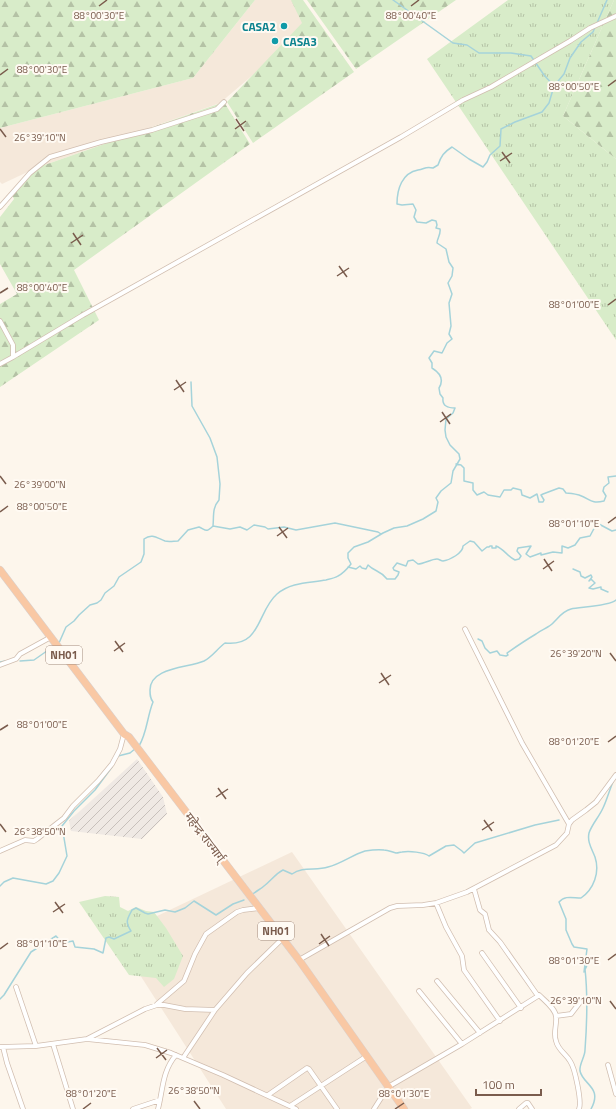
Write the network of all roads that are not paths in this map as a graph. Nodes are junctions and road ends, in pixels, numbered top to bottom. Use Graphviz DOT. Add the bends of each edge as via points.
graph roads {
  1 [pos="616,16"];
  2 [pos="224,102"];
  3 [pos="0,207"];
  4 [pos="0,321"];
  5 [pos="13,357"];
  6 [pos="0,364"];
  7 [pos="0,570"];
  8 [pos="465,629"];
  9 [pos="51,637"];
  10 [pos="0,665"];
  11 [pos="126,735"];
  12 [pos="616,775"];
  13 [pos="569,824"];
  14 [pos="0,851"];
  15 [pos="474,889"];
  16 [pos="436,903"];
  17 [pos="259,908"];
  18 [pos="282,939"];
  19 [pos="482,953"];
  20 [pos="298,960"];
  21 [pos="437,981"];
  22 [pos="16,987"];
  23 [pos="419,992"];
  24 [pos="539,995"];
  25 [pos="581,1001"];
  26 [pos="157,1005"];
  27 [pos="521,1008"];
  28 [pos="215,1010"];
  29 [pos="556,1016"];
  30 [pos="500,1021"];
  31 [pos="480,1033"];
  32 [pos="87,1039"];
  33 [pos="53,1044"];
  34 [pos="462,1044"];
  35 [pos="36,1046"];
  36 [pos="2,1047"];
  37 [pos="176,1055"];
  38 [pos="367,1056"];
  39 [pos="183,1058"];
  40 [pos="608,1065"];
  41 [pos="320,1086"];
  42 [pos="388,1086"];
  43 [pos="616,1094"];
  44 [pos="268,1095"];
  45 [pos="160,1100"];
  46 [pos="290,1106"];
  47 [pos="23,1109"];
  48 [pos="73,1109"];
  49 [pos="133,1109"];
  50 [pos="158,1109"];
  51 [pos="296,1109"];
  52 [pos="337,1109"];
  53 [pos="374,1109"];
  54 [pos="404,1109"];
  55 [pos="519,1109"];
  56 [pos="532,1109"];
  57 [pos="579,1109"];
  1 -- 5 [label="street" via="590,28"];
  2 -- 3 [label="street" via="217,109 152,130 50,157 30,174"];
  4 -- 5 [label="street" via="13,344"];
  5 -- 6 [label="street"];
  7 -- 9 [label="highway, महेन्द्र राज्मार्ग् / NH01"];
  8 -- 13 [label="street" via="522,743"];
  9 -- 10 [label="street" via="20,654 16,659"];
  9 -- 11 [label="highway, महेन्द्र राज्मार्ग् / NH01"];
  11 -- 14 [label="street" via="112,764 64,818 37,839 25,840"];
  11 -- 17 [label="highway, महेन्द्र राज्मार्ग् / NH01"];
  12 -- 13 [label="street" via="596,802"];
  13 -- 15 [label="street" via="567,833 556,844"];
  15 -- 16 [label="street"];
  15 -- 27 [label="street" via="489,930 538,996"];
  16 -- 20 [label="street" via="390,908"];
  16 -- 30 [label="street" via="462,956 464,970"];
  17 -- 18 [label="highway, महेन्द्र राज्मार्ग् / NH01"];
  17 -- 26 [label="street" via="236,912 206,934 184,981"];
  18 -- 20 [label="highway, महेन्द्र राज्मार्ग् / NH01"];
  18 -- 28 [label="street" via="247,973"];
  19 -- 27 [label="street"];
  20 -- 38 [label="highway, महेन्द्र राज्मार्ग् / NH01"];
  21 -- 31 [label="street"];
  22 -- 35 [label="street"];
  23 -- 34 [label="street"];
  24 -- 29 [label="street"];
  25 -- 29 [label="street" via="571,1014"];
  26 -- 28 [label="street"];
  26 -- 32 [label="street" via="145,1008"];
  27 -- 30 [label="street"];
  28 -- 39 [label="street"];
  29 -- 57 [label="street" via="556,1042 571,1062 581,1105"];
  30 -- 31 [label="street"];
  31 -- 34 [label="street"];
  32 -- 33 [label="street"];
  32 -- 37 [label="street" via="145,1045"];
  33 -- 35 [label="street"];
  33 -- 48 [label="street"];
  34 -- 42 [label="street"];
  35 -- 36 [label="street"];
  36 -- 47 [label="street"];
  37 -- 39 [label="street"];
  37 -- 45 [label="street" via="162,1082"];
  38 -- 41 [label="street"];
  38 -- 42 [label="highway, महेन्द्र राज्मार्ग् / NH01"];
  39 -- 44 [label="street"];
  40 -- 43 [label="street"];
  41 -- 44 [label="street" via="307,1068"];
  41 -- 46 [label="street"];
  41 -- 52 [label="street"];
  42 -- 53 [label="street"];
  42 -- 54 [label="highway, महेन्द्र राज्मार्ग् / NH01"];
  44 -- 46 [label="street"];
  45 -- 49 [label="street"];
  45 -- 50 [label="street"];
  46 -- 51 [label="street"];
  55 -- 56 [label="street" via="526,1103"];
}
